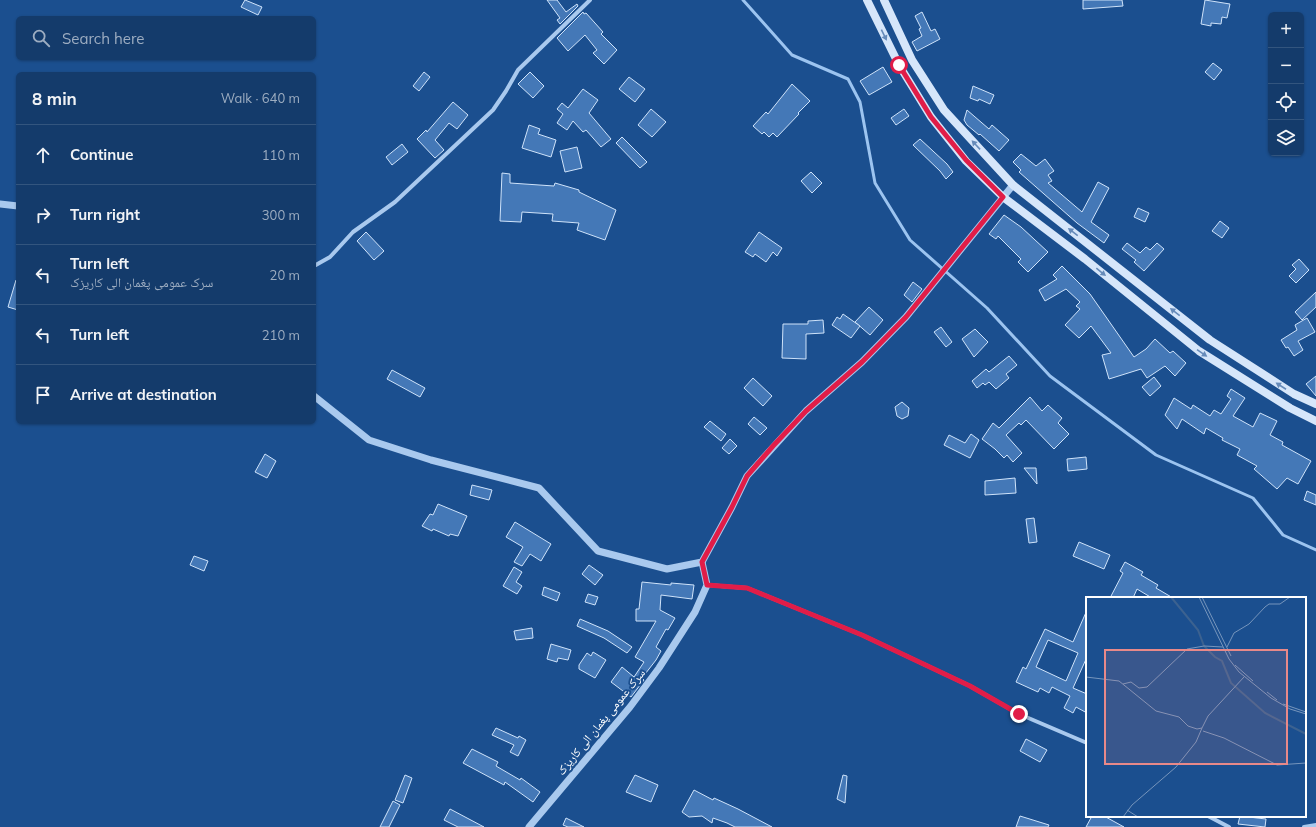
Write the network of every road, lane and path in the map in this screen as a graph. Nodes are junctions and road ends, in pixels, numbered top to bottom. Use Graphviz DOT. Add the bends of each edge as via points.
graph roads {
  1 [pos="590,0"];
  2 [pos="867,0"];
  3 [pos="884,0"];
  4 [pos="1013,185"];
  5 [pos="1003,197"];
  6 [pos="0,204"];
  7 [pos="16,206"];
  8 [pos="316,265"];
  9 [pos="316,398"];
  10 [pos="1316,404"];
  11 [pos="1316,421"];
  12 [pos="702,562"];
  13 [pos="707,585"];
  14 [pos="1086,743"];
  15 [pos="1210,817"];
  16 [pos="1316,825"];
  17 [pos="529,827"];
  18 [pos="1228,827"];
  19 [pos="1304,827"];
  1 -- 8 [label="street" via="518,70 493,110 395,202 353,232 330,257"];
  2 -- 5 [label="main road, one-way" via="899,65 931,117 966,160"];
  4 -- 3 [label="main road, one-way" via="944,110 912,60"];
  4 -- 5 [label="street"];
  10 -- 4 [label="main road, one-way" via="1294,394 1210,340"];
  5 -- 11 [label="main road, one-way" via="1085,258 1199,351 1290,408"];
  5 -- 12 [label="street" via="906,317 862,362 806,411 747,476"];
  6 -- 7 [label="street"];
  9 -- 12 [label="street" via="369,440 431,460 539,488 598,552 667,569"];
  12 -- 13 [label="street"];
  13 -- 14 [label="street" via="747,588 862,635 970,686 1019,714"];
  13 -- 17 [label="street, سرک عمومی پغمان الی کاریزک" via="695,612 655,674"];
  15 -- 18 [label="street"];
  16 -- 19 [label="street"];
}
